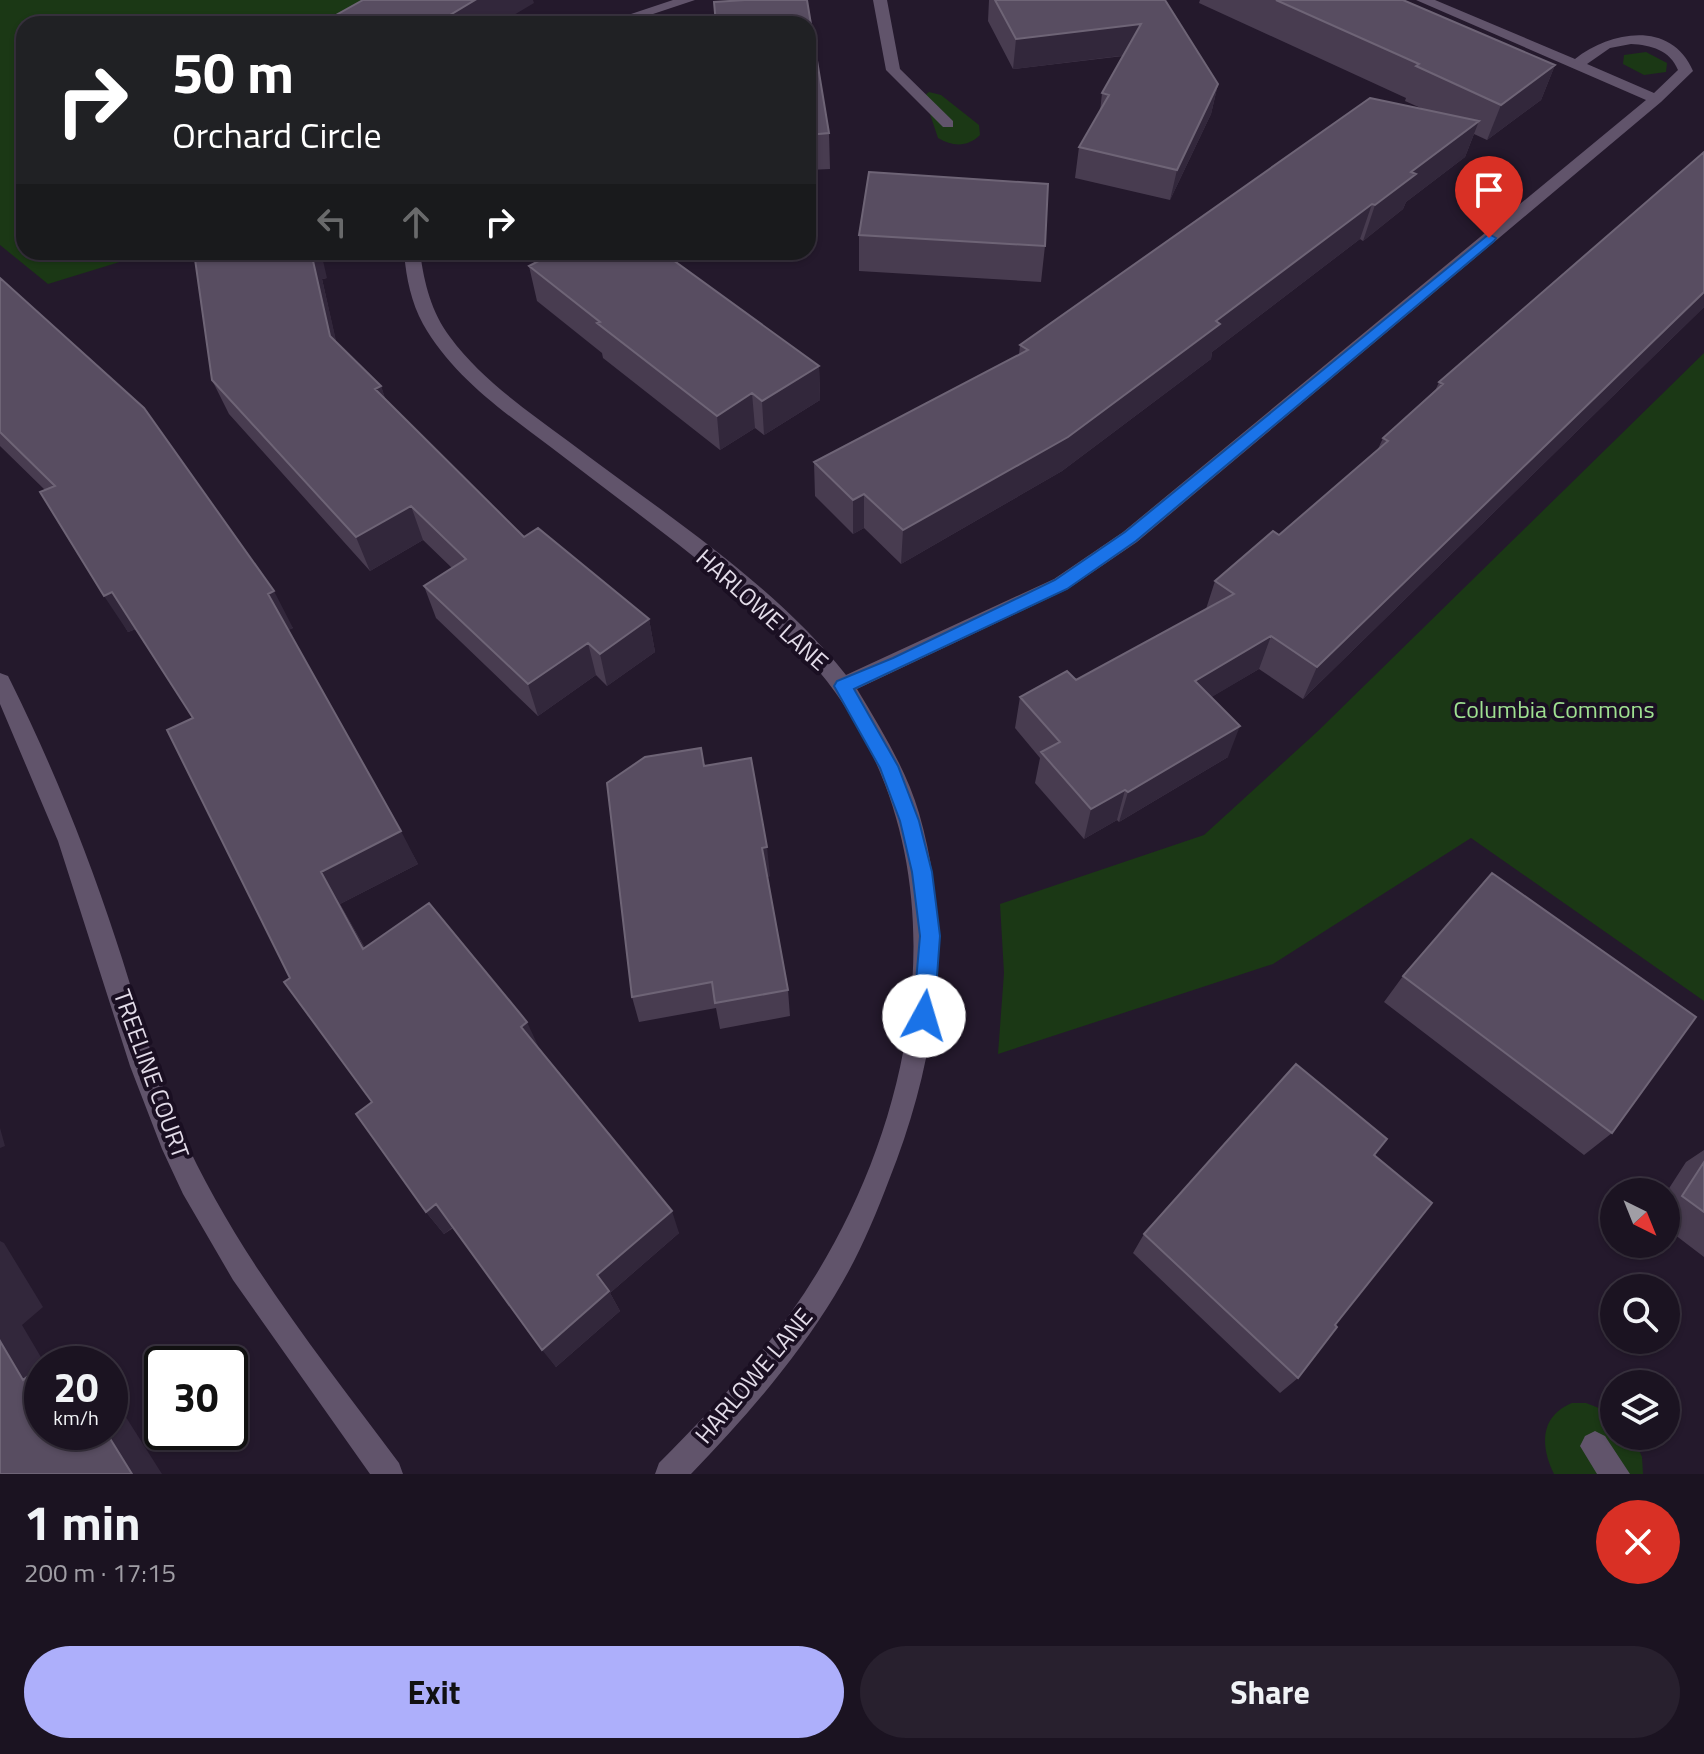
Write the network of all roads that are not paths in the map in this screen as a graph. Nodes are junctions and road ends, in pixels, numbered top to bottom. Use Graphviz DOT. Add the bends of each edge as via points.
graph roads {
  1 [pos="688,0"];
  2 [pos="880,0"];
  3 [pos="1423,0"];
  4 [pos="635,16"];
  5 [pos="1576,65"];
  6 [pos="1656,99"];
  7 [pos="948,124"];
  8 [pos="413,260"];
  9 [pos="0,682"];
  10 [pos="843,686"];
  11 [pos="1595,1446"];
  12 [pos="388,1474"];
  13 [pos="670,1474"];
  14 [pos="1615,1474"];
  1 -- 4 [label="street"];
  2 -- 7 [label="street" via="893,70"];
  3 -- 5 [label="street"];
  5 -- 6 [label="street"];
  5 -- 6 [label="street" via="1618,40 1667,49 1684,62 1686,71"];
  6 -- 10 [label="street" via="1130,537 1061,584"];
  8 -- 10 [label="street, HARLOWE LANE" via="426,312 460,363 732,577"];
  9 -- 12 [label="street, TREELINE COURT" via="74,852 171,1140 217,1227"];
  10 -- 13 [label="street, HARLOWE LANE" via="889,766 922,872 930,936 917,1062 897,1133 822,1292 780,1352"];
  11 -- 14 [label="street"];
}
